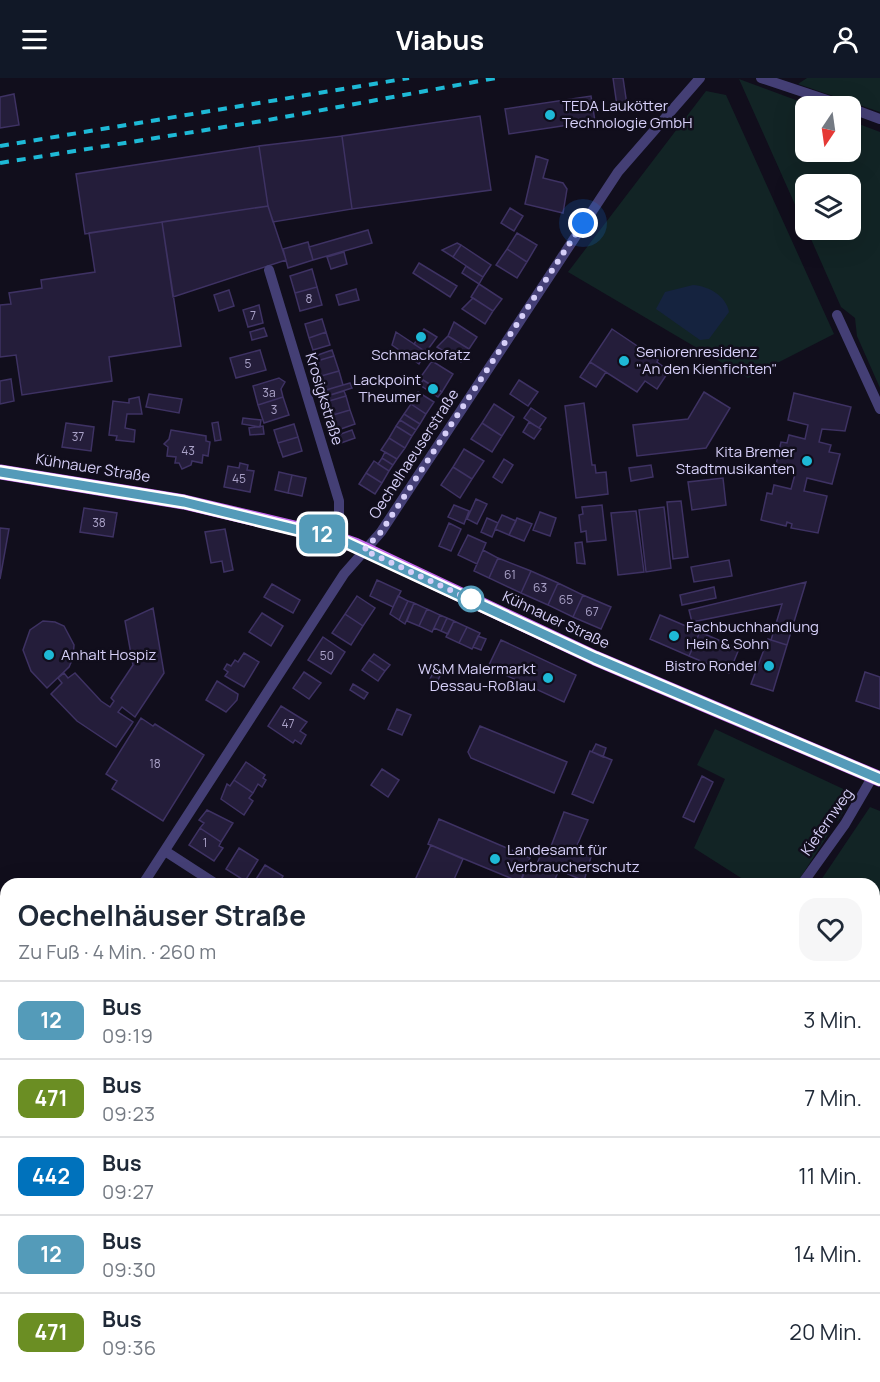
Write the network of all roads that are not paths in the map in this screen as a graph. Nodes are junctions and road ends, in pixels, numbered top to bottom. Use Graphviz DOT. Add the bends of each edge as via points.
graph roads {
  1 [pos="700,78"];
  2 [pos="760,78"];
  3 [pos="815,96"];
  4 [pos="861,112"];
  5 [pos="880,118"];
  6 [pos="269,270"];
  7 [pos="837,315"];
  8 [pos="880,409"];
  9 [pos="0,472"];
  10 [pos="332,537"];
  11 [pos="364,550"];
  12 [pos="877,777"];
  13 [pos="165,851"];
  14 [pos="147,878"];
  15 [pos="207,878"];
  16 [pos="806,878"];
  1 -- 11 [label="street, Oechelhaeuserstraße" via="618,172 381,532"];
  2 -- 3 [label="street"];
  4 -- 5 [label="street"];
  6 -- 10 [label="street, Krosigkstraße" via="340,506"];
  7 -- 8 [label="street"];
  9 -- 10 [label="main road, Kühnauer Straße" via="173,499"];
  10 -- 11 [label="main road, Kühnauer Straße"];
  11 -- 12 [label="main road, Kühnauer Straße" via="595,658"];
  11 -- 13 [label="street, Oechelhaeuserstraße" via="341,579"];
  12 -- 16 [label="street, Kiefernweg"];
  13 -- 14 [label="street, Oechelhaeuserstraße"];
  13 -- 15 [label="street"];
}
